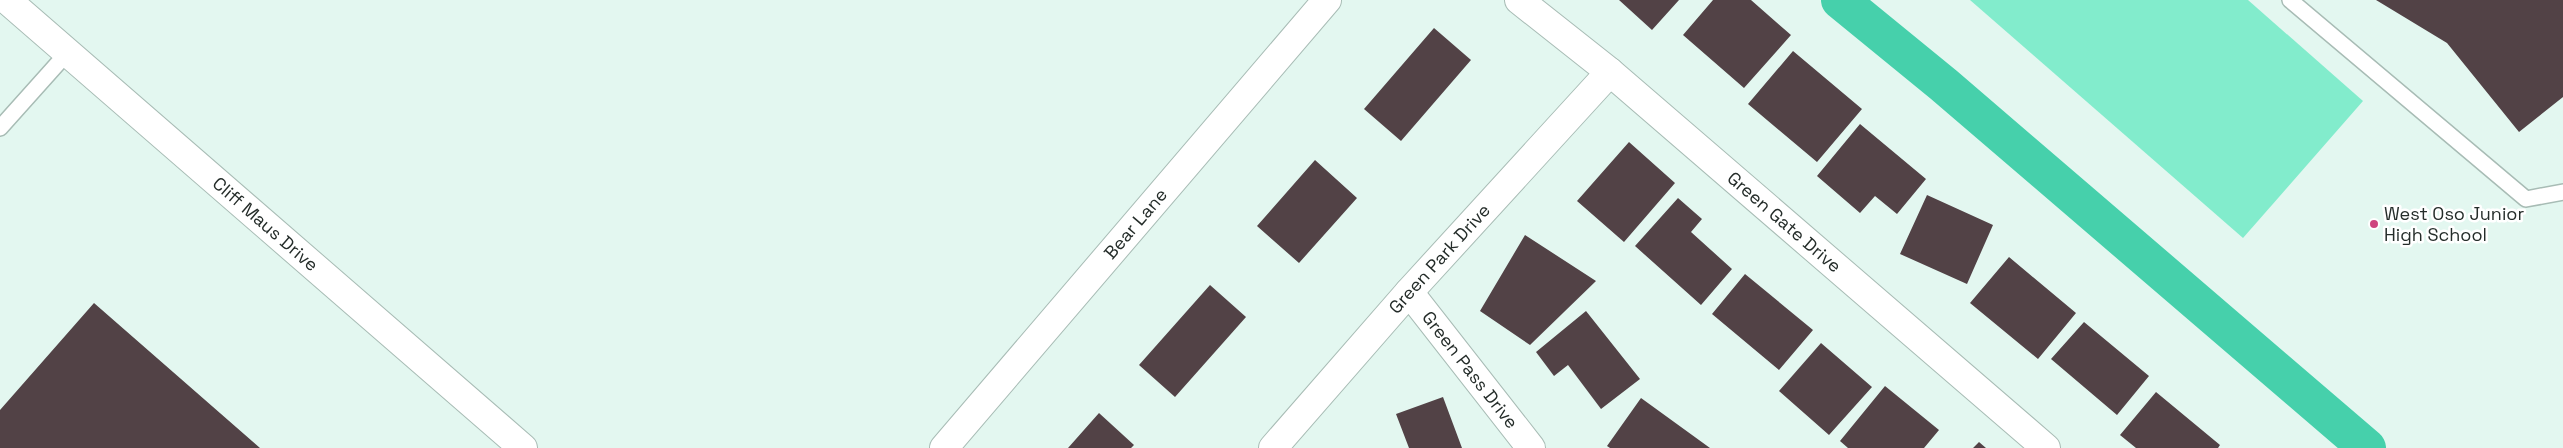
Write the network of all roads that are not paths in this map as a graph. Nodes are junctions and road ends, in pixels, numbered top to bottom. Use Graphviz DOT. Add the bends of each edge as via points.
graph roads {
  1 [pos="8,0"];
  2 [pos="1327,0"];
  3 [pos="1519,0"];
  4 [pos="2290,0"];
  5 [pos="68,52"];
  6 [pos="1610,72"];
  7 [pos="0,128"];
  8 [pos="2563,192"];
  9 [pos="1410,292"];
  10 [pos="524,448"];
  11 [pos="944,448"];
  12 [pos="1273,448"];
  13 [pos="1531,448"];
  14 [pos="2046,448"];
  1 -- 5 [label="street, Cliff Maus Drive"];
  2 -- 11 [label="street, Bear Lane"];
  3 -- 6 [label="street, Green Gate Drive"];
  4 -- 8 [label="lane" via="2526,199"];
  5 -- 7 [label="lane"];
  5 -- 10 [label="street, Cliff Maus Drive"];
  6 -- 9 [label="street, Green Park Drive"];
  6 -- 14 [label="street, Green Gate Drive"];
  9 -- 12 [label="street, Green Park Drive"];
  9 -- 13 [label="street, Green Pass Drive"];
}
